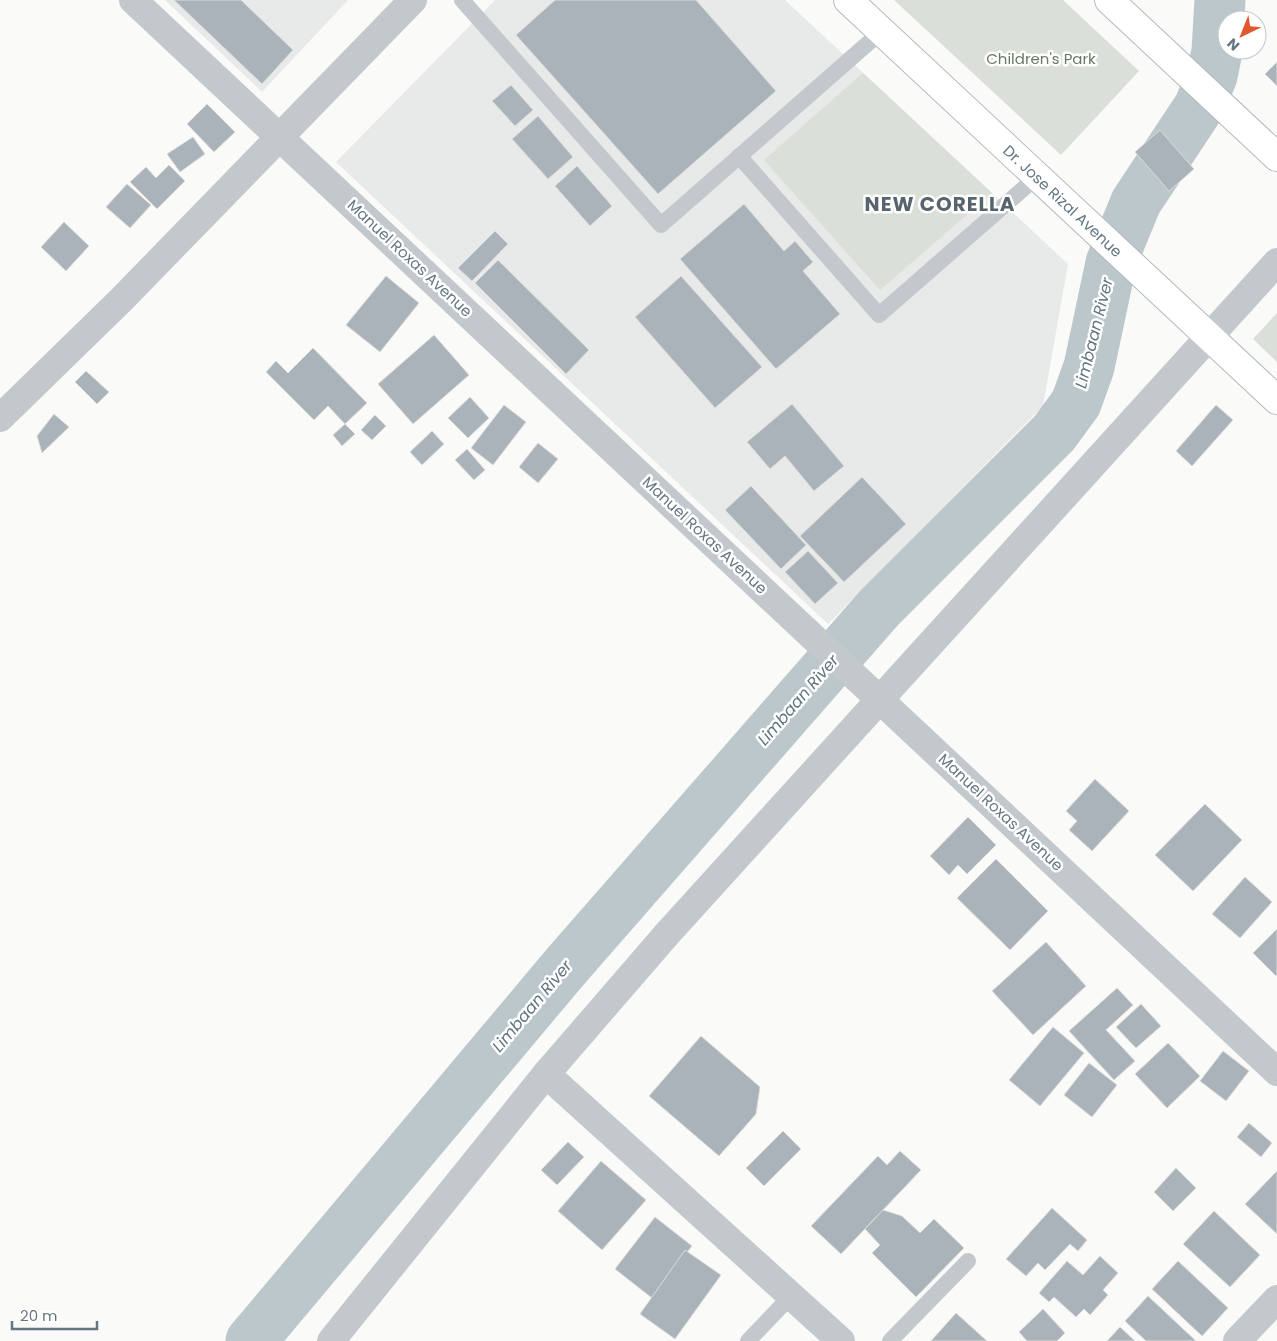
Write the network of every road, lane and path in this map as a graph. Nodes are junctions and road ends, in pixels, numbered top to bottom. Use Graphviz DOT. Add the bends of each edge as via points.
graph roads {
  1 [pos="133,0"];
  2 [pos="413,0"];
  3 [pos="462,0"];
  4 [pos="848,0"];
  5 [pos="1109,0"];
  6 [pos="882,31"];
  7 [pos="280,137"];
  8 [pos="740,156"];
  9 [pos="1277,157"];
  10 [pos="1038,176"];
  11 [pos="1277,262"];
  12 [pos="1208,336"];
  13 [pos="1277,400"];
  14 [pos="0,418"];
  15 [pos="879,698"];
  16 [pos="1277,1072"];
  17 [pos="546,1074"];
  18 [pos="968,1261"];
  19 [pos="791,1296"];
  20 [pos="1277,1299"];
  21 [pos="331,1341"];
  22 [pos="748,1341"];
  23 [pos="841,1341"];
  24 [pos="890,1341"];
  25 [pos="1237,1341"];
  1 -- 7 [label="street, Manuel Roxas Avenue"];
  2 -- 7 [label="street"];
  3 -- 8 [label="lane" via="661,224"];
  4 -- 6 [label="main road, Dr. Jose Rizal Avenue"];
  5 -- 9 [label="main road"];
  6 -- 8 [label="lane"];
  6 -- 10 [label="main road, Dr. Jose Rizal Avenue"];
  7 -- 14 [label="street"];
  7 -- 15 [label="street, Manuel Roxas Avenue"];
  8 -- 10 [label="lane" via="879,315"];
  10 -- 12 [label="main road, Dr. Jose Rizal Avenue"];
  11 -- 12 [label="street"];
  12 -- 13 [label="main road, Dr. Jose Rizal Avenue"];
  12 -- 15 [label="street"];
  15 -- 16 [label="street, Manuel Roxas Avenue"];
  15 -- 17 [label="street" via="686,912"];
  17 -- 19 [label="street"];
  17 -- 21 [label="street"];
  18 -- 24 [label="lane"];
  19 -- 22 [label="lane"];
  19 -- 23 [label="street"];
  20 -- 25 [label="street"];
}
